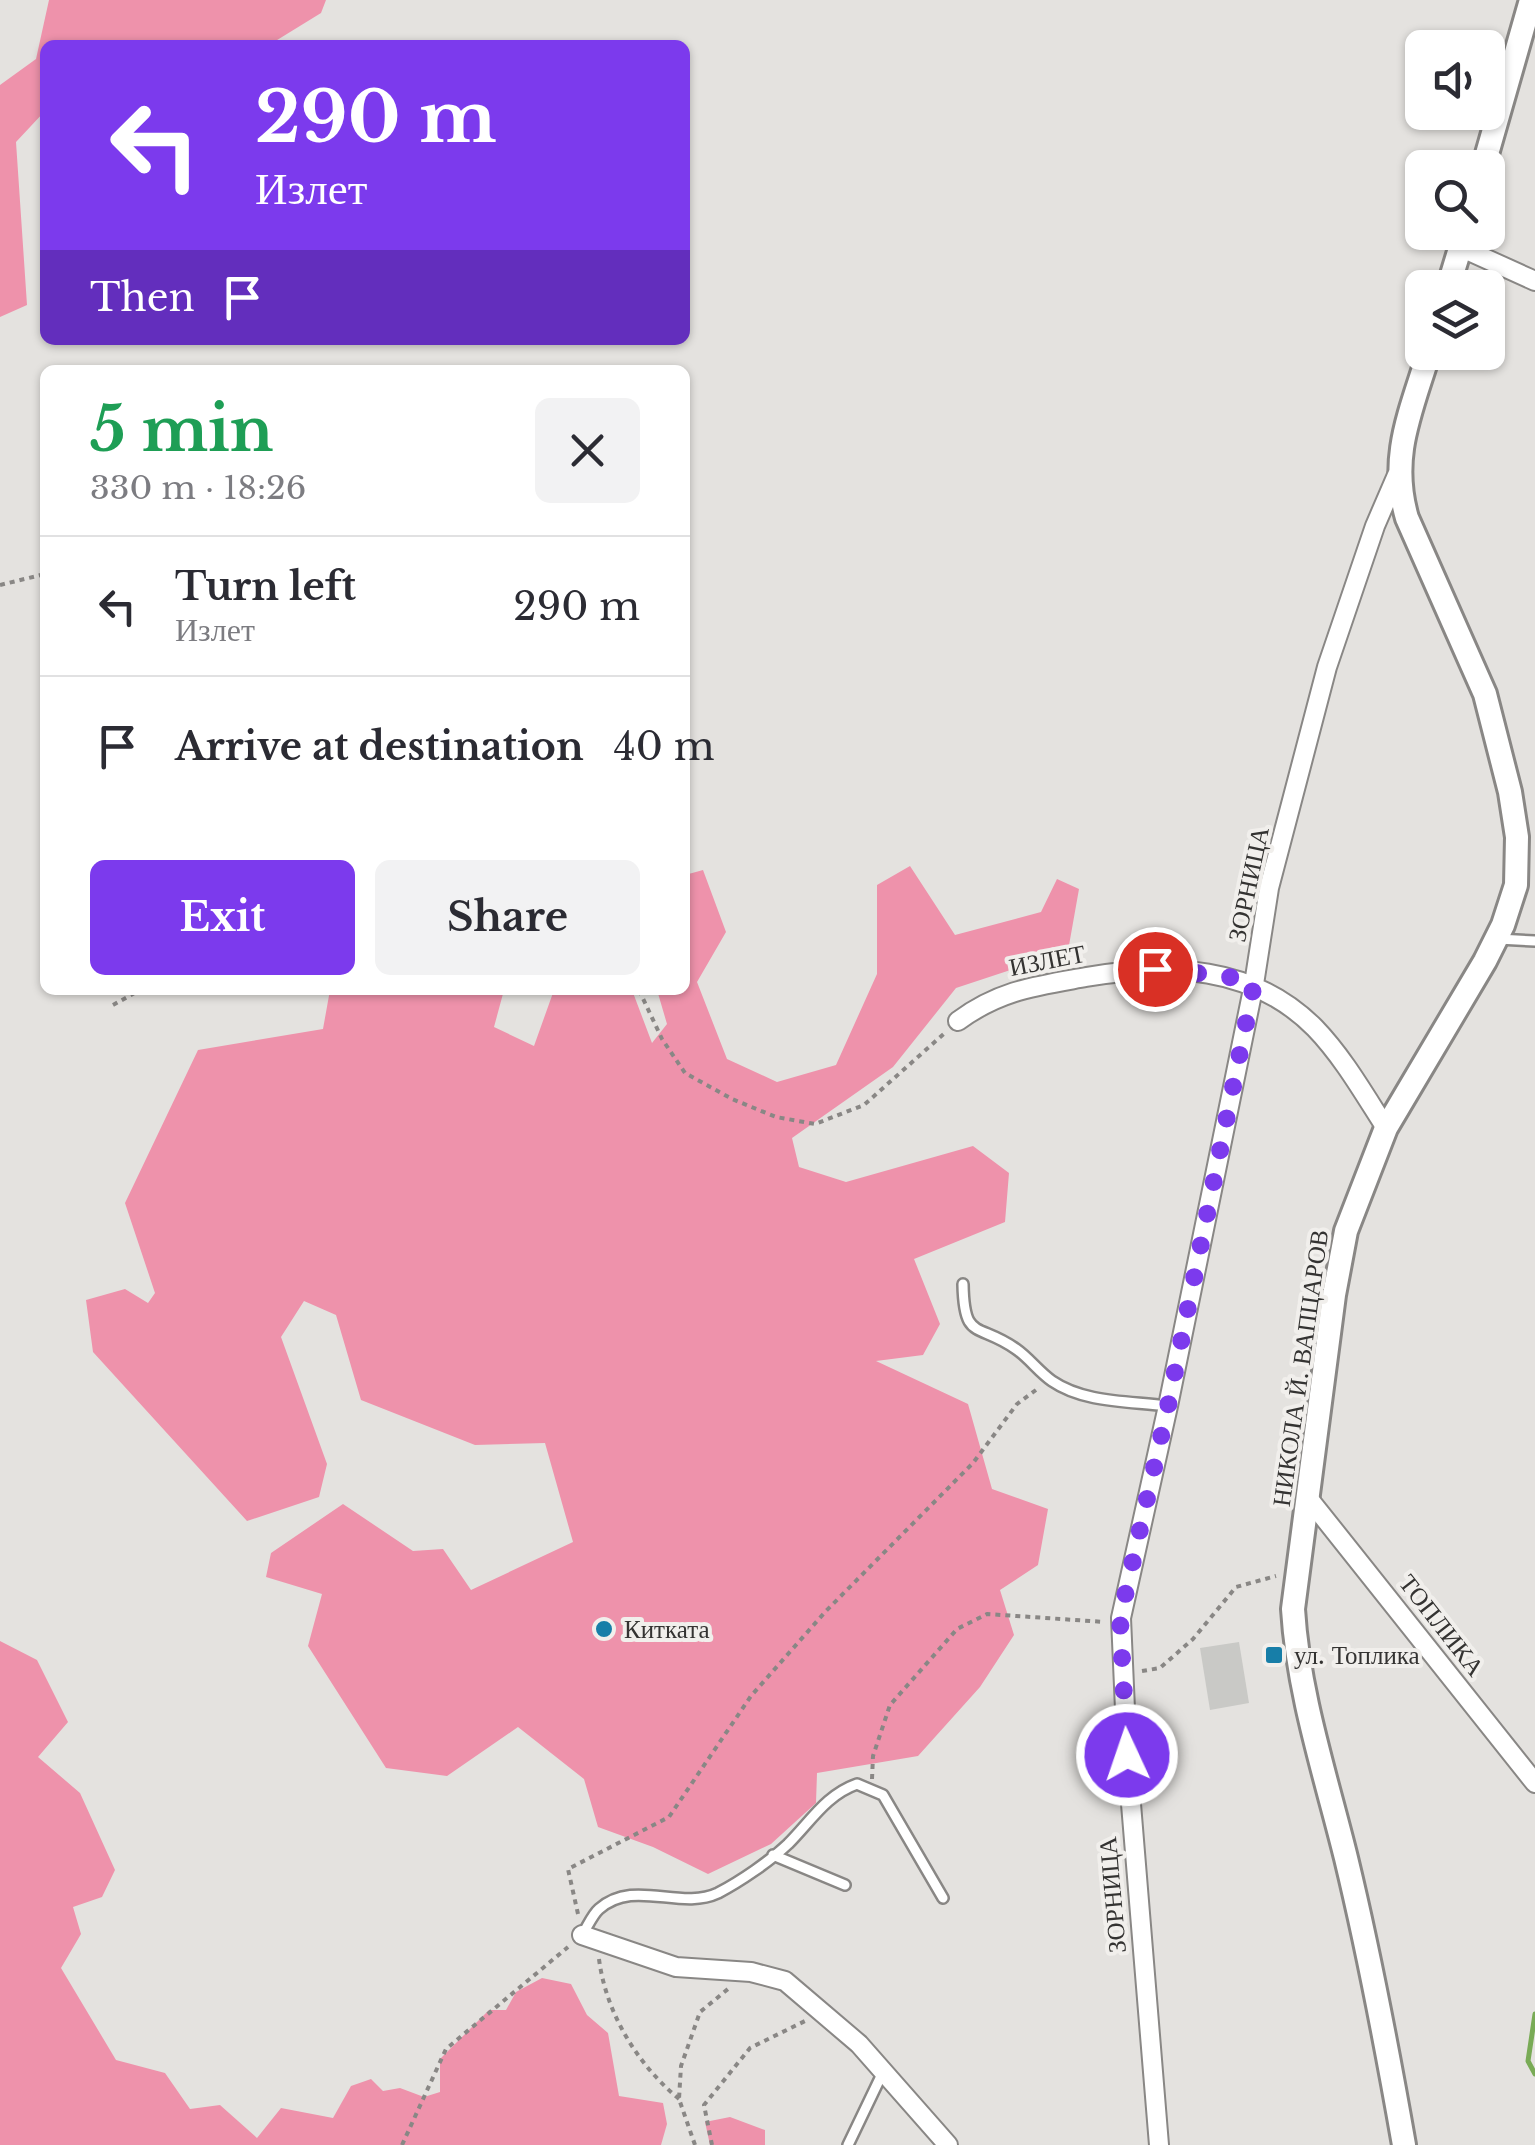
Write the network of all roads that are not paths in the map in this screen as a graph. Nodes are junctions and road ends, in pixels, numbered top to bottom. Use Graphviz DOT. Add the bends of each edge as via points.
graph roads {
  1 [pos="1531,0"];
  2 [pos="1489,150"];
  3 [pos="1480,250"];
  4 [pos="1535,281"];
  5 [pos="1424,370"];
  6 [pos="1397,475"];
  7 [pos="1496,939"];
  8 [pos="1535,941"];
  9 [pos="1254,984"];
  10 [pos="958,1021"];
  11 [pos="1386,1128"];
  12 [pos="963,1284"];
  13 [pos="1168,1406"];
  14 [pos="1309,1498"];
  15 [pos="1535,1783"];
  16 [pos="773,1855"];
  17 [pos="845,1885"];
  18 [pos="943,1898"];
  19 [pos="590,1938"];
  20 [pos="883,2072"];
  21 [pos="848,2145"];
  22 [pos="948,2145"];
  23 [pos="1159,2145"];
  24 [pos="1404,2145"];
  1 -- 2 [label="street"];
  3 -- 4 [label="street"];
  5 -- 6 [label="street, НИКОЛА Й. ВАПЦАРОВ"];
  6 -- 7 [label="street, НИКОЛА Й. ВАПЦАРОВ" via="1407,518 1485,694 1510,792 1516,884"];
  6 -- 9 [label="street, ЗОРНИЦА" via="1327,667 1269,888"];
  7 -- 8 [label="lane"];
  7 -- 11 [label="street, НИКОЛА Й. ВАПЦАРОВ"];
  9 -- 10 [label="street, ИЗЛЕТ" via="1174,969 1094,976 1023,988 986,1001"];
  9 -- 11 [label="street, ИЗЛЕТ" via="1312,1025"];
  9 -- 13 [label="street, ЗОРНИЦА"];
  11 -- 14 [label="street, НИКОЛА Й. ВАПЦАРОВ" via="1346,1232"];
  12 -- 13 [label="lane" via="963,1310 972,1327 1014,1348 1050,1380 1076,1395"];
  13 -- 23 [label="street, ЗОРНИЦА" via="1120,1618"];
  14 -- 15 [label="street, ТОПЛИКА"];
  14 -- 24 [label="street, НИКОЛА Й. ВАПЦАРОВ" via="1296,1572 1295,1636 1376,1983"];
  16 -- 17 [label="lane"];
  16 -- 18 [label="lane" via="838,1791 858,1784 883,1795"];
  16 -- 19 [label="lane" via="706,1898 624,1896 598,1910"];
  19 -- 20 [label="street" via="676,1967 785,1981"];
  20 -- 21 [label="lane"];
  20 -- 22 [label="street"];
}
